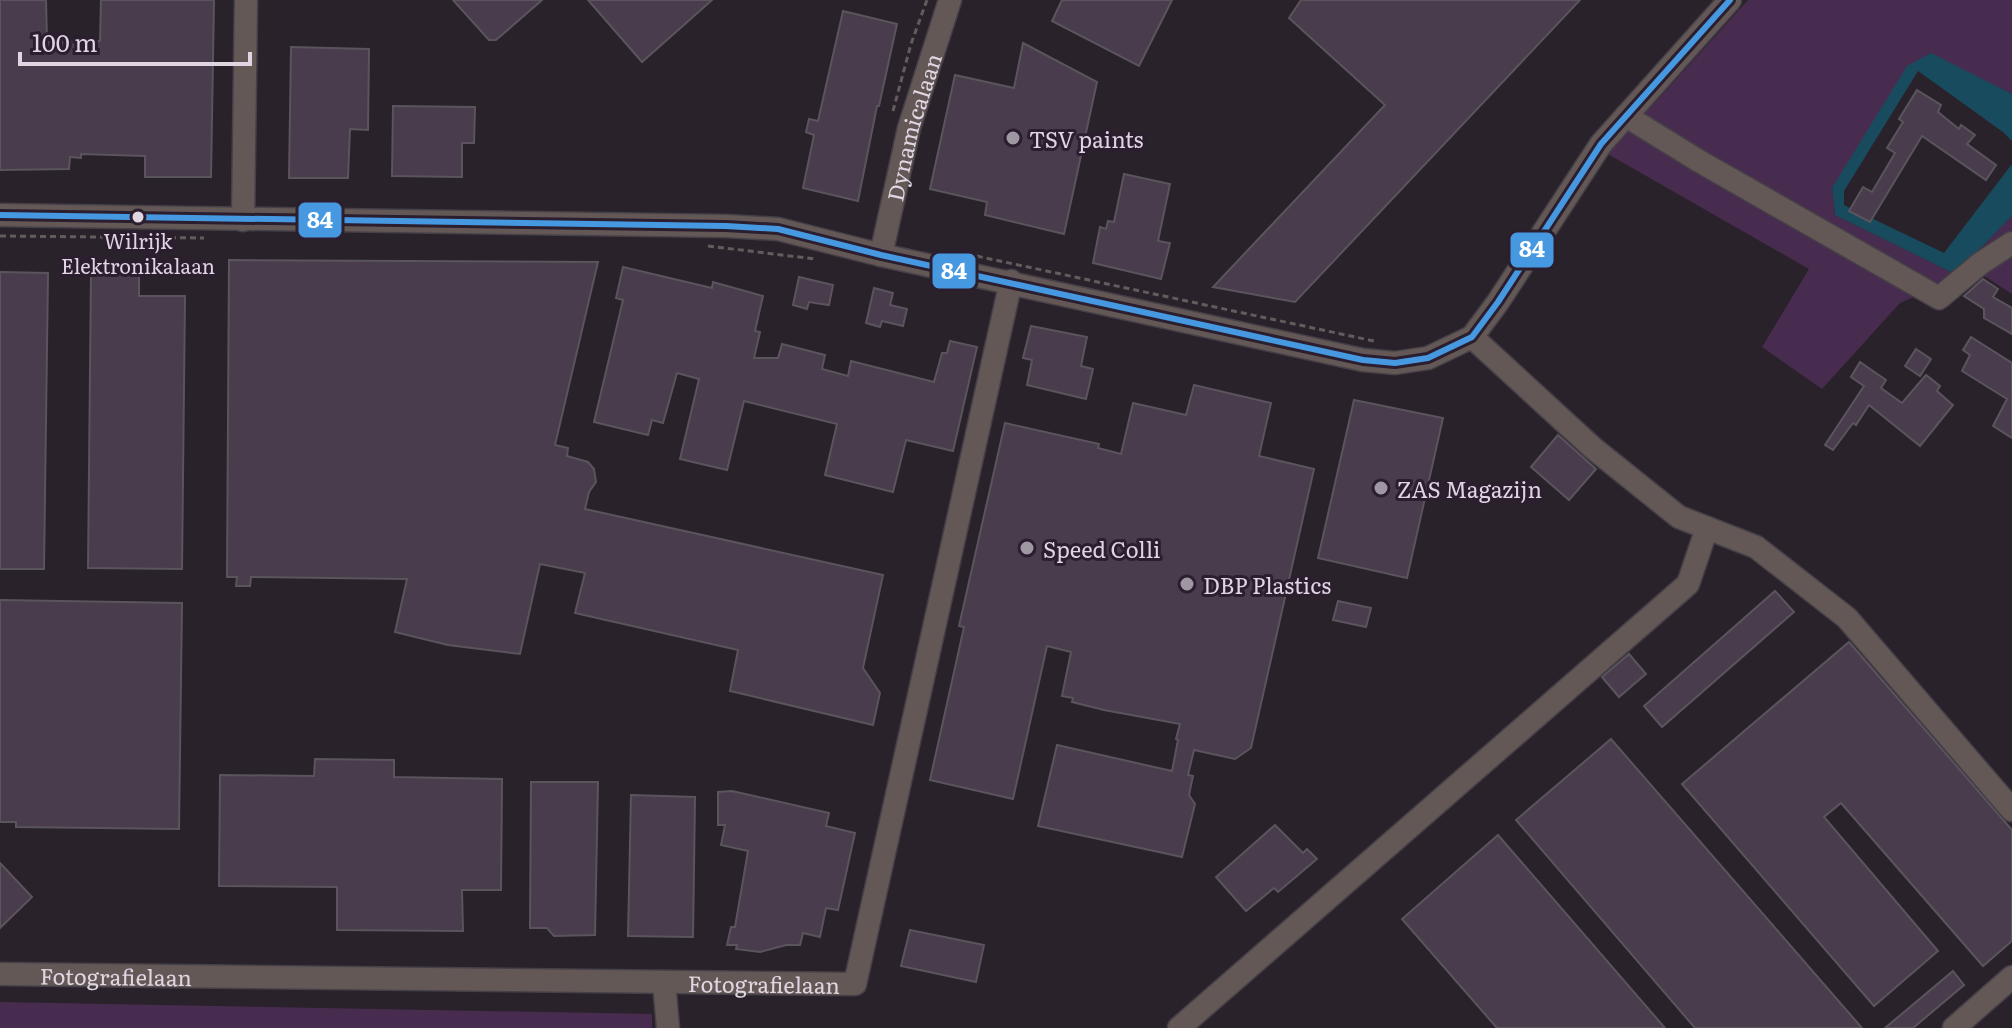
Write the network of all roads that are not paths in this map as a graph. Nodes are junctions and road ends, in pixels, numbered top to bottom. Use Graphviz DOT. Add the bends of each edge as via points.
graph roads {
  1 [pos="246,0"];
  2 [pos="950,0"];
  3 [pos="1730,0"];
  4 [pos="1626,116"];
  5 [pos="0,215"];
  6 [pos="243,220"];
  7 [pos="2012,243"];
  8 [pos="881,255"];
  9 [pos="1011,281"];
  10 [pos="1472,337"];
  11 [pos="1707,528"];
  12 [pos="2012,810"];
  13 [pos="0,974"];
  14 [pos="2012,977"];
  15 [pos="664,982"];
  16 [pos="668,1028"];
  17 [pos="1179,1028"];
  18 [pos="1954,1028"];
  1 -- 6 [label="street"];
  2 -- 8 [label="street, Dynamicalaan" via="909,128"];
  3 -- 4 [label="street"];
  4 -- 7 [label="street" via="1939,298"];
  4 -- 10 [label="street" via="1601,144"];
  5 -- 6 [label="street"];
  6 -- 8 [label="street" via="739,226 778,229"];
  8 -- 9 [label="street"];
  9 -- 10 [label="street" via="1363,360 1428,358"];
  9 -- 15 [label="street, Fotografielaan" via="855,984"];
  10 -- 11 [label="street" via="1593,448 1679,517"];
  11 -- 12 [label="street" via="1756,547 1847,618"];
  11 -- 17 [label="street" via="1688,584"];
  13 -- 15 [label="street, Fotografielaan"];
  14 -- 18 [label="street"];
  15 -- 16 [label="street"];
}
